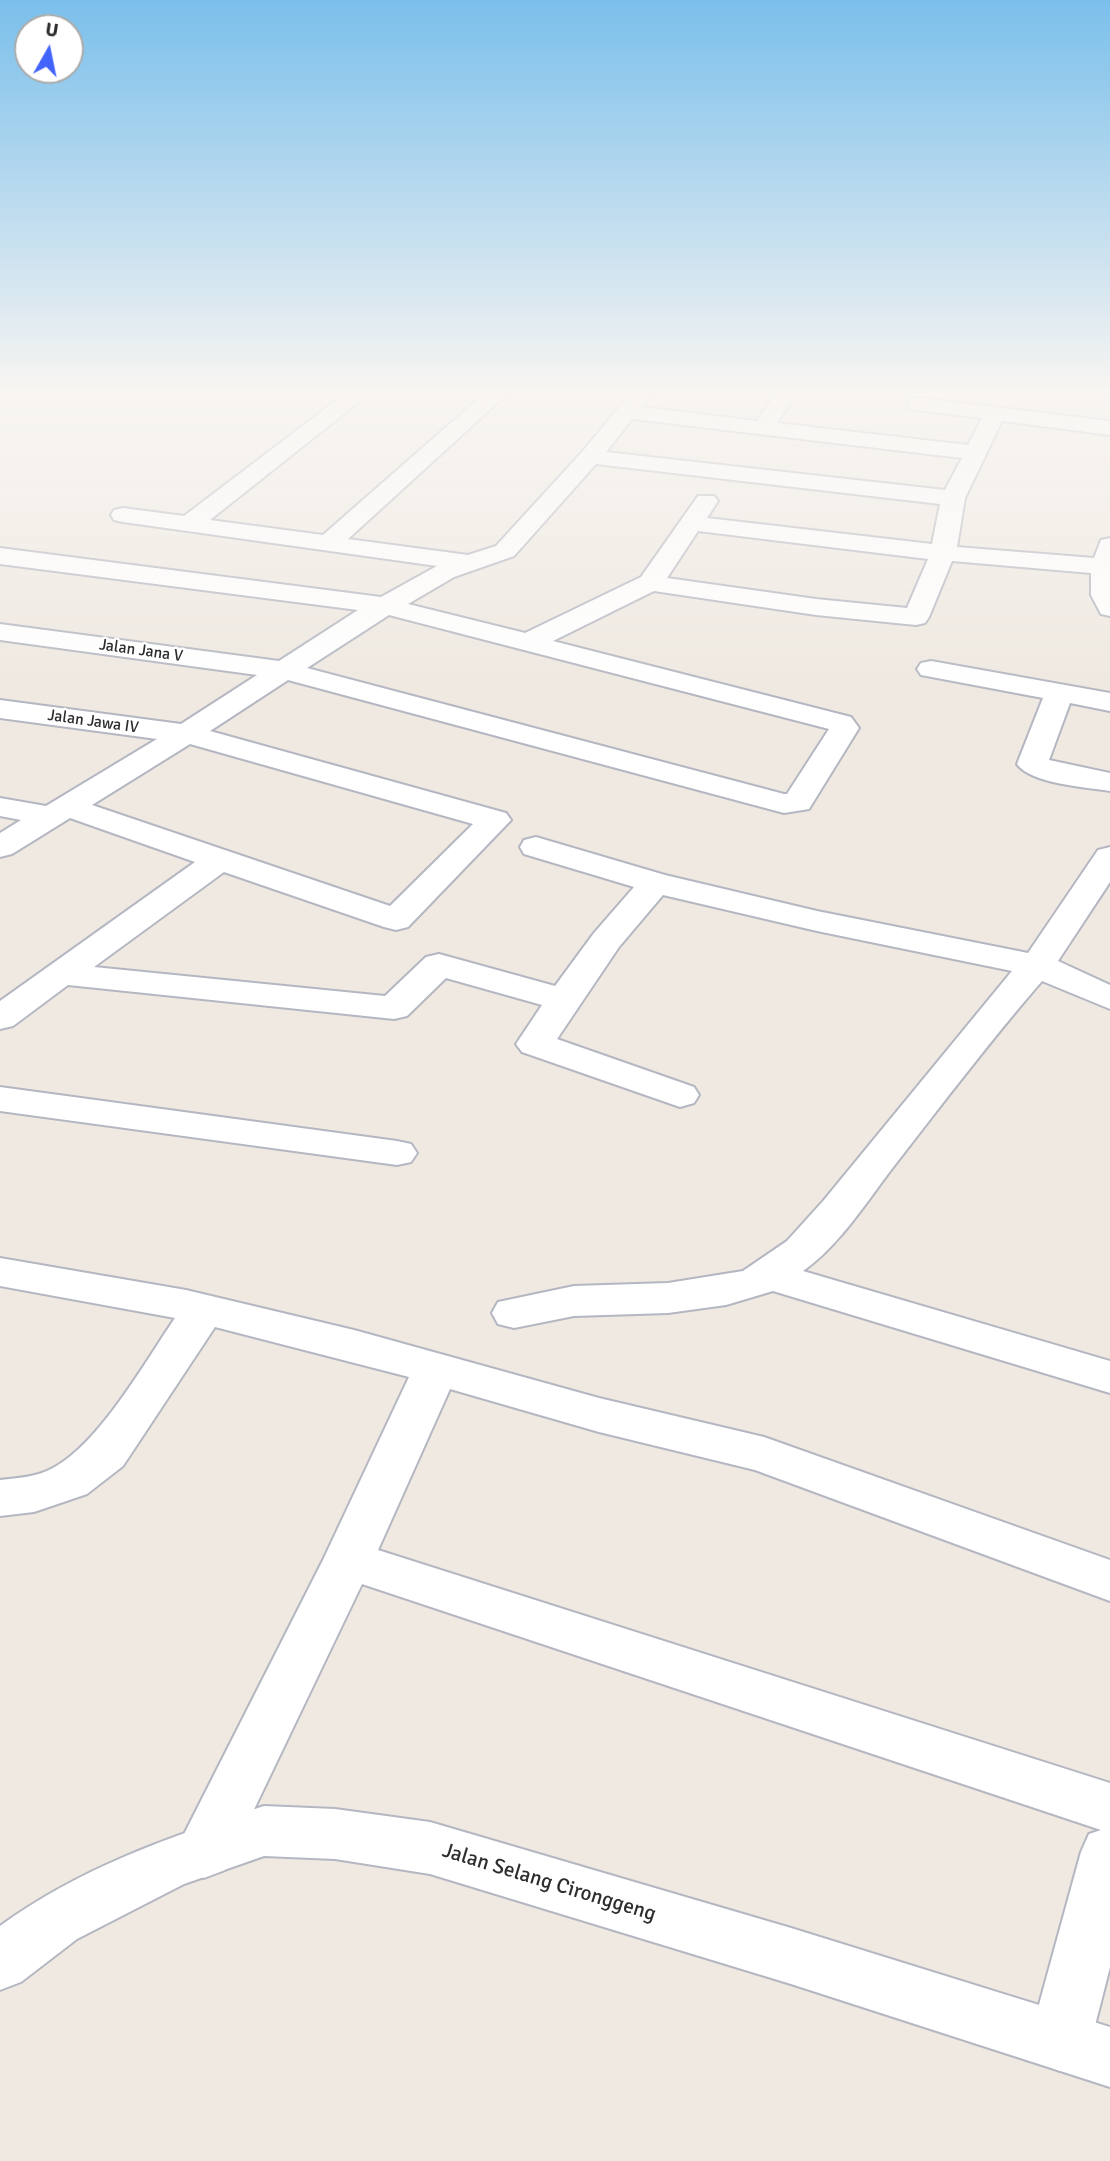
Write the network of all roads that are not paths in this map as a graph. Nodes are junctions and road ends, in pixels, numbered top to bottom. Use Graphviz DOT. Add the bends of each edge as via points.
graph roads {
  1 [pos="229,494"];
  2 [pos="384,494"];
  3 [pos="557,494"];
  4 [pos="711,494"];
  5 [pos="917,494"];
  6 [pos="955,494"];
  7 [pos="953,498"];
  8 [pos="123,515"];
  9 [pos="690,523"];
  10 [pos="190,524"];
  11 [pos="329,543"];
  12 [pos="943,553"];
  13 [pos="0,556"];
  14 [pos="1108,559"];
  15 [pos="468,563"];
  16 [pos="650,583"];
  17 [pos="386,606"];
  18 [pos="1110,608"];
  19 [pos="0,632"];
  20 [pos="527,643"];
  21 [pos="931,669"];
  22 [pos="282,670"];
  23 [pos="1060,693"];
  24 [pos="1110,702"];
  25 [pos="0,709"];
  26 [pos="186,734"];
  27 [pos="1110,782"];
  28 [pos="0,807"];
  29 [pos="58,811"];
  30 [pos="0,847"];
  31 [pos="536,847"];
  32 [pos="1110,857"];
  33 [pos="220,859"];
  34 [pos="656,883"];
  35 [pos="1036,965"];
  36 [pos="62,974"];
  37 [pos="1110,998"];
  38 [pos="563,1000"];
  39 [pos="0,1018"];
  40 [pos="680,1095"];
  41 [pos="0,1099"];
  42 [pos="397,1153"];
  43 [pos="0,1272"];
  44 [pos="767,1275"];
  45 [pos="204,1310"];
  46 [pos="514,1313"];
  47 [pos="436,1369"];
  48 [pos="1110,1377"];
  49 [pos="0,1498"];
  50 [pos="348,1560"];
  51 [pos="1110,1581"];
  52 [pos="1110,1808"];
  53 [pos="204,1852"];
  54 [pos="1110,1852"];
  55 [pos="0,1962"];
  56 [pos="1085,2049"];
  1 -- 10 [label="street"];
  2 -- 11 [label="street"];
  3 -- 15 [label="street" via="505,551"];
  4 -- 9 [label="street"];
  5 -- 7 [label="street"];
  6 -- 7 [label="street"];
  7 -- 12 [label="street"];
  8 -- 10 [label="street"];
  9 -- 12 [label="street"];
  9 -- 16 [label="street"];
  10 -- 11 [label="street"];
  11 -- 15 [label="street"];
  12 -- 14 [label="street"];
  12 -- 16 [label="street" via="919,615 912,617"];
  13 -- 17 [label="street"];
  14 -- 18 [label="street" via="1105,601"];
  15 -- 17 [label="street"];
  16 -- 20 [label="street"];
  17 -- 20 [label="street"];
  17 -- 22 [label="street"];
  19 -- 22 [label="street, Jalan Jana V"];
  20 -- 22 [label="street, Jalan Jana V" via="841,723 844,728 798,802 784,804"];
  21 -- 23 [label="street"];
  22 -- 26 [label="street"];
  23 -- 24 [label="street"];
  23 -- 27 [label="street" via="1032,764"];
  25 -- 26 [label="street, Jalan Jawa IV"];
  26 -- 29 [label="street"];
  26 -- 33 [label="street, Jalan Jawa IV" via="495,820 396,920"];
  28 -- 29 [label="street"];
  29 -- 30 [label="street"];
  29 -- 33 [label="street"];
  31 -- 34 [label="street"];
  32 -- 35 [label="street"];
  33 -- 36 [label="street"];
  34 -- 35 [label="street"];
  34 -- 38 [label="street" via="624,915"];
  35 -- 37 [label="street"];
  35 -- 44 [label="street" via="839,1209 802,1251"];
  36 -- 38 [label="street" via="394,1008 439,965"];
  36 -- 39 [label="street"];
  38 -- 40 [label="street" via="535,1044"];
  41 -- 42 [label="street"];
  43 -- 45 [label="street"];
  44 -- 46 [label="street" via="726,1290 668,1298 574,1301"];
  44 -- 48 [label="street"];
  45 -- 47 [label="street"];
  45 -- 49 [label="street" via="106,1454 70,1481 34,1494"];
  47 -- 50 [label="street"];
  47 -- 51 [label="street" via="764,1455"];
  50 -- 52 [label="street"];
  50 -- 53 [label="street"];
  53 -- 55 [label="street, Jalan Selang Cironggeng" via="166,1864 56,1920"];
  53 -- 56 [label="street, Jalan Selang Cironggeng" via="264,1831 335,1834 430,1848"];
  54 -- 56 [label="street"];
}
